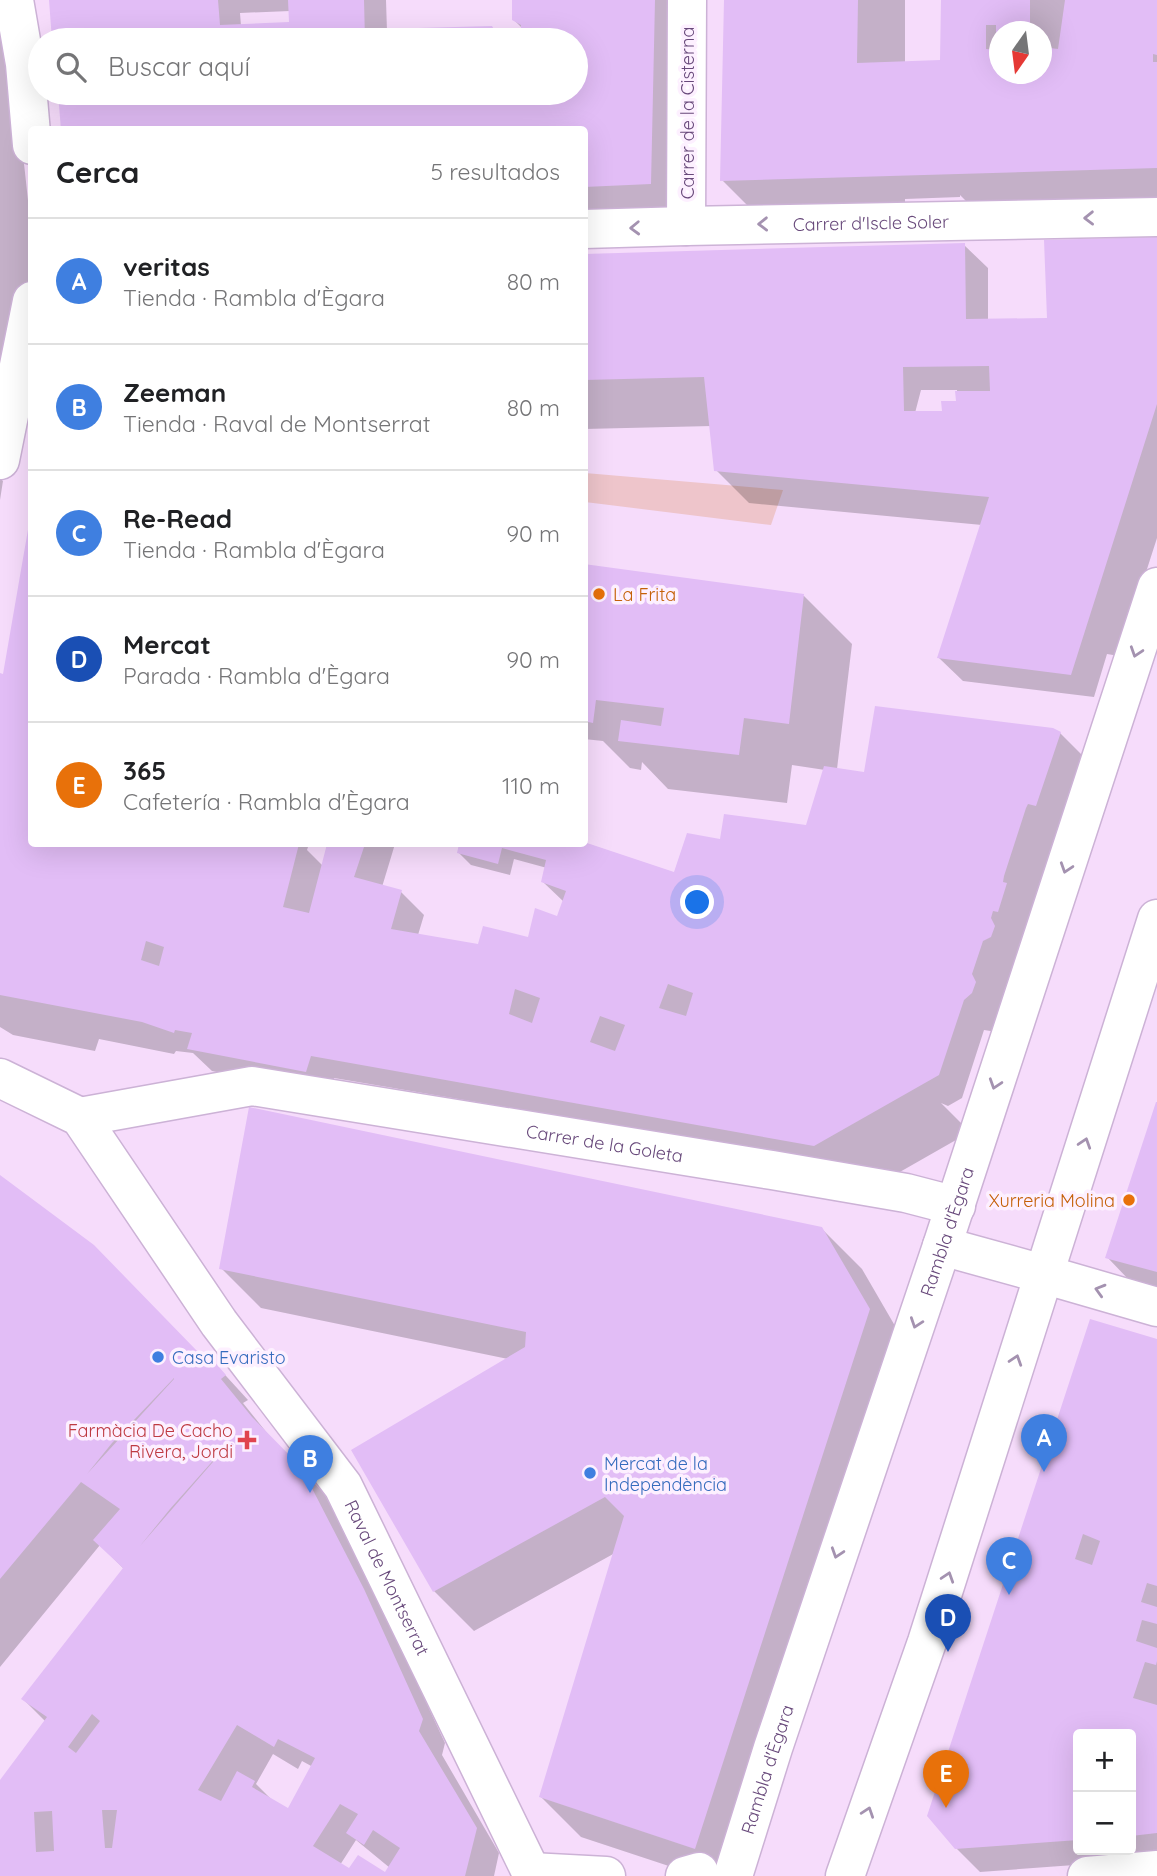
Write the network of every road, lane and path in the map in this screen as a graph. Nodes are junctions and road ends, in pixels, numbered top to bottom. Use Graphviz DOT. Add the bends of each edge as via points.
graph roads {
  1 [pos="14,0"];
  2 [pos="687,0"];
  3 [pos="28,99"];
  4 [pos="29,105"];
  5 [pos="30,126"];
  6 [pos="1157,217"];
  7 [pos="686,226"];
  8 [pos="588,229"];
  9 [pos="28,318"];
  10 [pos="4,422"];
  11 [pos="0,460"];
  12 [pos="1157,587"];
  13 [pos="1157,919"];
  14 [pos="0,1078"];
  15 [pos="80,1117"];
  16 [pos="956,1206"];
  17 [pos="943,1246"];
  18 [pos="1043,1274"];
  19 [pos="1157,1307"];
  20 [pos="1157,1870"];
  21 [pos="532,1874"];
  22 [pos="706,1875"];
  23 [pos="606,1876"];
  24 [pos="845,1876"];
  25 [pos="1087,1876"];
  1 -- 3 [label="street"];
  2 -- 7 [label="street, Carrer de la Cisterna"];
  4 -- 5 [label="street"];
  6 -- 7 [label="street, Carrer d'Iscle Soler, one-way"];
  7 -- 8 [label="street, Carrer d'Iscle Soler, one-way"];
  9 -- 10 [label="street"];
  10 -- 11 [label="street"];
  12 -- 16 [label="street, Rambla d'Ègara, one-way"];
  18 -- 13 [label="street, one-way"];
  14 -- 15 [label="street"];
  15 -- 16 [label="street, Carrer de la Goleta" via="253,1086 785,1172"];
  15 -- 21 [label="street, Raval de Montserrat" via="219,1323 342,1486"];
  16 -- 17 [label="street, Rambla d'Ègara"];
  17 -- 18 [label="street"];
  17 -- 22 [label="street, Rambla d'Ègara, one-way" via="790,1696"];
  19 -- 18 [label="street, one-way"];
  24 -- 18 [label="street, one-way" via="927,1642"];
  20 -- 25 [label="street"];
  21 -- 23 [label="street"];
}
